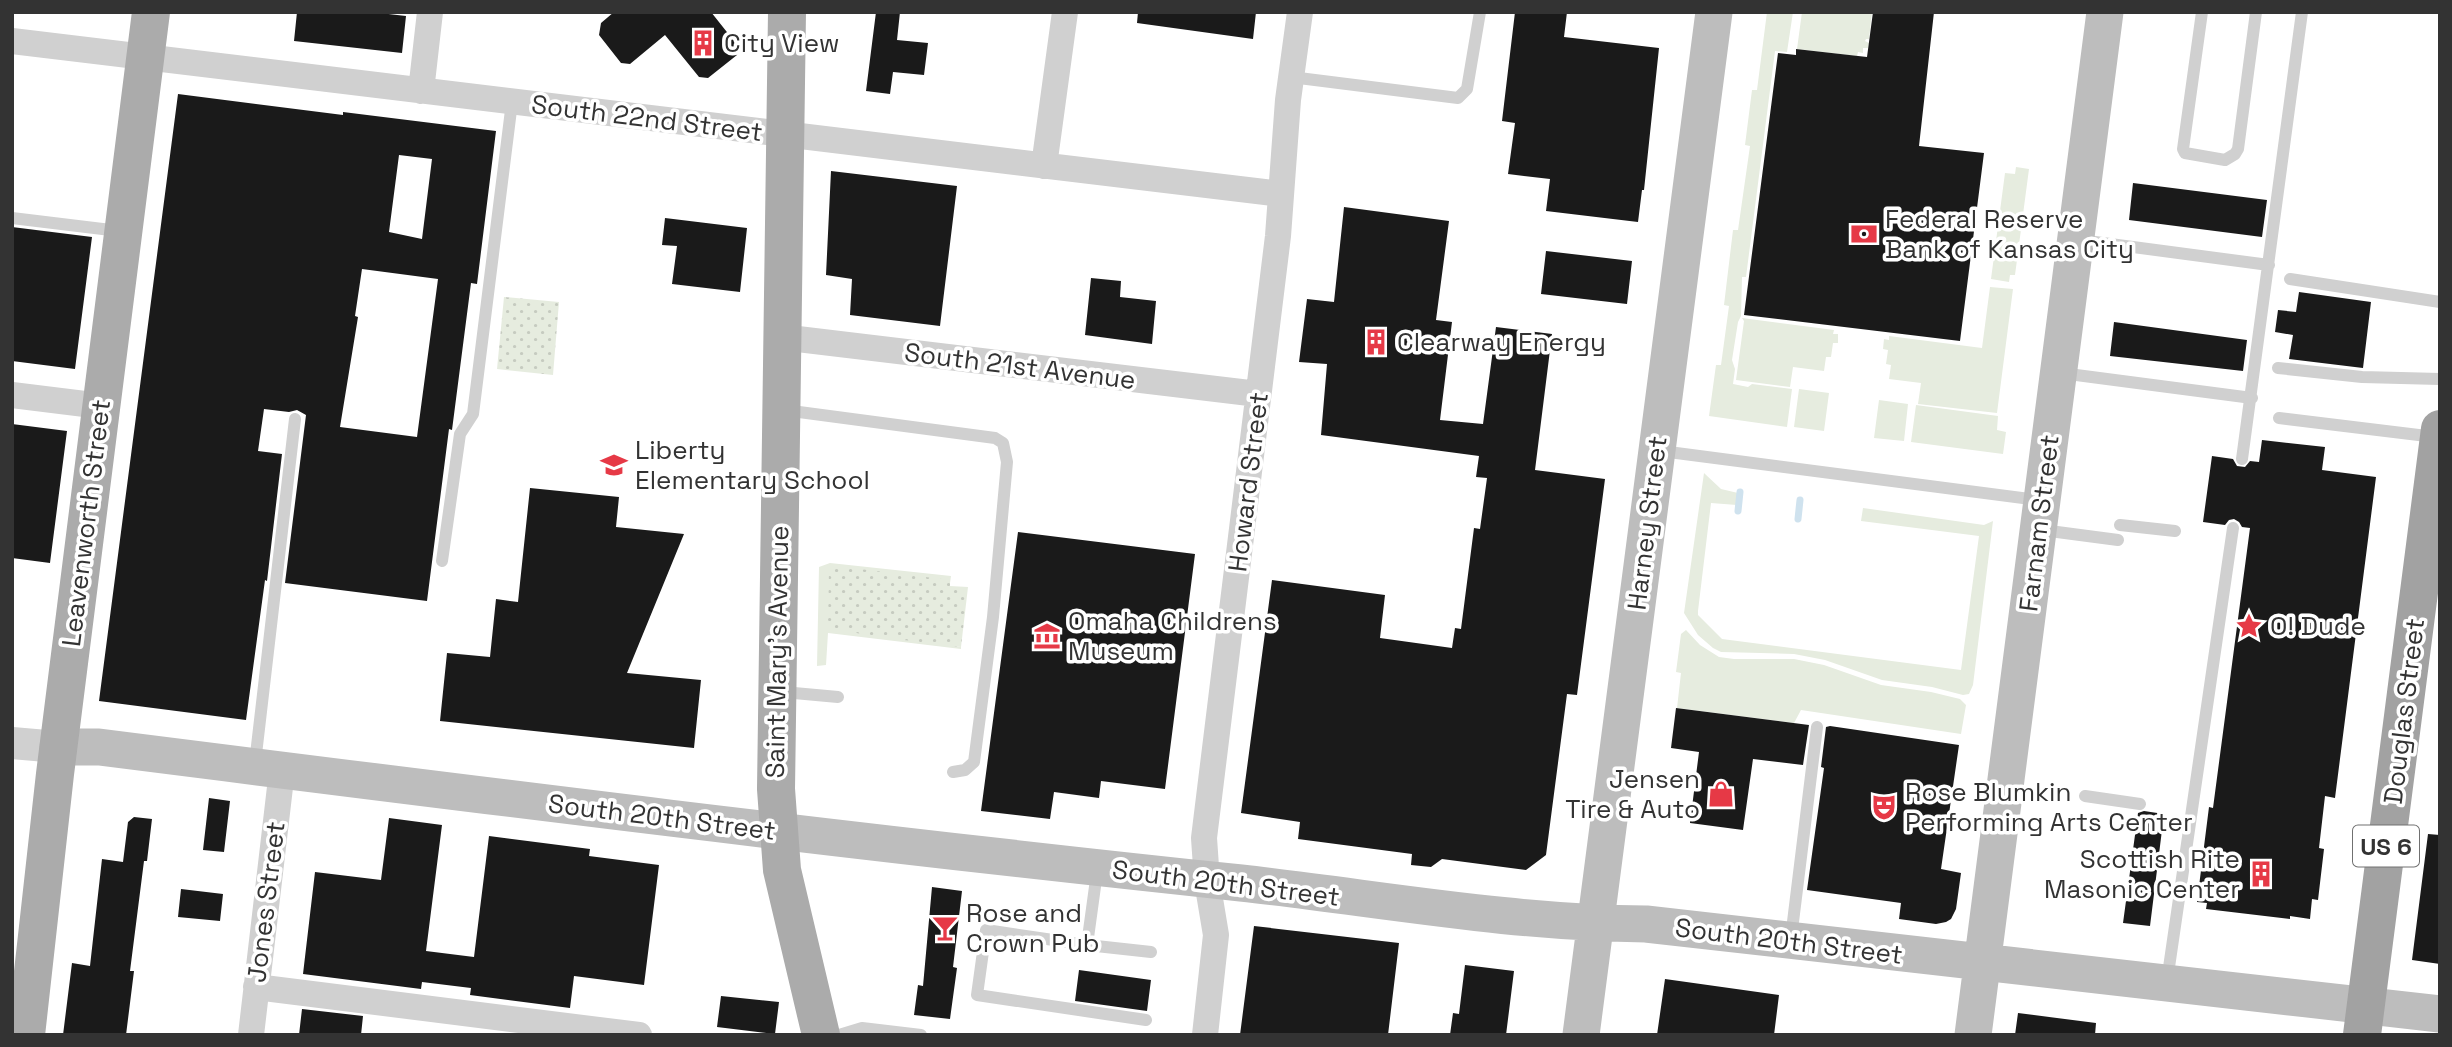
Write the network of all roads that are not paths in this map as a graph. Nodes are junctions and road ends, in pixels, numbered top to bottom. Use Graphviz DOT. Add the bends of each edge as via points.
graph roads {
  1 [pos="151,12"];
  2 [pos="430,12"];
  3 [pos="787,12"];
  4 [pos="1065,12"];
  5 [pos="1300,12"];
  6 [pos="1480,12"];
  7 [pos="1714,12"];
  8 [pos="2105,12"];
  9 [pos="2202,12"];
  10 [pos="2256,12"];
  11 [pos="2302,12"];
  12 [pos="12,41"];
  13 [pos="145,58"];
  14 [pos="1291,77"];
  15 [pos="421,91"];
  16 [pos="512,102"];
  17 [pos="784,134"];
  18 [pos="1044,166"];
  19 [pos="1281,194"];
  20 [pos="12,218"];
  21 [pos="123,231"];
  22 [pos="2076,240"];
  23 [pos="2269,265"];
  24 [pos="2290,279"];
  25 [pos="2440,302"];
  26 [pos="781,337"];
  27 [pos="2278,368"];
  28 [pos="2059,373"];
  29 [pos="2440,379"];
  30 [pos="1258,394"];
  31 [pos="12,395"];
  32 [pos="2252,398"];
  33 [pos="101,406"];
  34 [pos="780,410"];
  35 [pos="2279,418"];
  36 [pos="295,419"];
  37 [pos="2439,433"];
  38 [pos="1657,450"];
  39 [pos="2242,459"];
  40 [pos="2041,515"];
  41 [pos="2120,525"];
  42 [pos="2232,528"];
  43 [pos="2175,531"];
  44 [pos="2118,540"];
  45 [pos="442,561"];
  46 [pos="777,691"];
  47 [pos="838,696"];
  48 [pos="1817,727"];
  49 [pos="12,743"];
  50 [pos="58,747"];
  51 [pos="269,768"];
  52 [pos="953,772"];
  53 [pos="2085,796"];
  54 [pos="2140,804"];
  55 [pos="778,831"];
  56 [pos="1097,868"];
  57 [pos="1207,881"];
  58 [pos="1595,923"];
  59 [pos="1790,941"];
  60 [pos="1087,945"];
  61 [pos="1151,952"];
  62 [pos="1983,962"];
  63 [pos="2167,982"];
  64 [pos="256,987"];
  65 [pos="2440,1014"];
  66 [pos="1146,1020"];
  67 [pos="2364,1020"];
  68 [pos="26,1035"];
  69 [pos="251,1035"];
  70 [pos="639,1035"];
  71 [pos="821,1035"];
  72 [pos="839,1035"];
  73 [pos="921,1035"];
  74 [pos="1205,1035"];
  75 [pos="1581,1035"];
  76 [pos="1973,1035"];
  1 -- 13 [label="main road, Leavenworth Street"];
  2 -- 15 [label="street"];
  3 -- 17 [label="main road, Saint Mary's Avenue"];
  4 -- 18 [label="street"];
  5 -- 14 [label="street, Howard Street"];
  6 -- 14 [label="lane" via="1467,89 1458,98"];
  7 -- 38 [label="main road, Harney Street"];
  8 -- 22 [label="main road, Farnam Street"];
  9 -- 10 [label="lane" via="2183,149 2225,160 2238,149"];
  11 -- 23 [label="lane"];
  12 -- 13 [label="street, South 22nd Street"];
  13 -- 15 [label="street, South 22nd Street"];
  13 -- 21 [label="main road, Leavenworth Street"];
  14 -- 19 [label="street, Howard Street"];
  15 -- 16 [label="street, South 22nd Street"];
  16 -- 17 [label="street, South 22nd Street"];
  16 -- 45 [label="lane" via="473,414 460,433"];
  17 -- 18 [label="street, South 22nd Street"];
  17 -- 26 [label="main road, Saint Mary's Avenue"];
  18 -- 19 [label="street, South 22nd Street"];
  19 -- 30 [label="street, Howard Street"];
  20 -- 21 [label="lane"];
  21 -- 33 [label="main road, Leavenworth Street"];
  22 -- 23 [label="lane"];
  22 -- 28 [label="main road, Farnam Street"];
  23 -- 32 [label="lane"];
  24 -- 25 [label="lane"];
  26 -- 30 [label="street, South 21st Avenue"];
  26 -- 34 [label="main road, Saint Mary's Avenue"];
  27 -- 29 [label="lane"];
  28 -- 32 [label="lane"];
  28 -- 40 [label="main road, Farnam Street"];
  30 -- 57 [label="street, Howard Street" via="1204,838"];
  31 -- 33 [label="street"];
  32 -- 39 [label="lane"];
  33 -- 50 [label="main road, Leavenworth Street"];
  34 -- 46 [label="main road, Saint Mary's Avenue"];
  34 -- 52 [label="lane" via="995,438 1003,443 1007,462 974,762"];
  35 -- 37 [label="lane"];
  36 -- 51 [label="lane"];
  37 -- 67 [label="highway, Douglas Street / US 6"];
  38 -- 40 [label="lane"];
  38 -- 58 [label="main road, Harney Street"];
  40 -- 44 [label="lane"];
  40 -- 62 [label="main road, Farnam Street"];
  41 -- 43 [label="lane"];
  42 -- 63 [label="lane"];
  46 -- 47 [label="lane"];
  46 -- 55 [label="main road, Saint Mary's Avenue"];
  48 -- 59 [label="lane"];
  49 -- 50 [label="street, South 20th Street"];
  50 -- 51 [label="main road, South 20th Street" via="99,747"];
  50 -- 68 [label="main road, Leavenworth Street" via="30,934"];
  51 -- 55 [label="main road, South 20th Street"];
  51 -- 64 [label="street, Jones Street"];
  53 -- 54 [label="lane"];
  55 -- 56 [label="main road, South 20th Street"];
  55 -- 71 [label="main road, Saint Mary's Avenue" via="782,870"];
  56 -- 57 [label="main road, South 20th Street"];
  56 -- 60 [label="lane"];
  57 -- 58 [label="main road, South 20th Street"];
  57 -- 74 [label="street, Howard Street" via="1216,935"];
  58 -- 59 [label="main road, South 20th Street" via="1646,924"];
  58 -- 75 [label="main road, Harney Street"];
  59 -- 62 [label="main road, South 20th Street"];
  60 -- 61 [label="lane"];
  60 -- 66 [label="lane" via="986,930 977,995"];
  62 -- 63 [label="main road, South 20th Street"];
  62 -- 76 [label="main road, Farnam Street"];
  63 -- 67 [label="main road, South 20th Street"];
  64 -- 69 [label="street, Jones Street"];
  64 -- 70 [label="street"];
  65 -- 67 [label="main road, South 20th Street"];
  72 -- 73 [label="lane" via="862,1028"];
}
